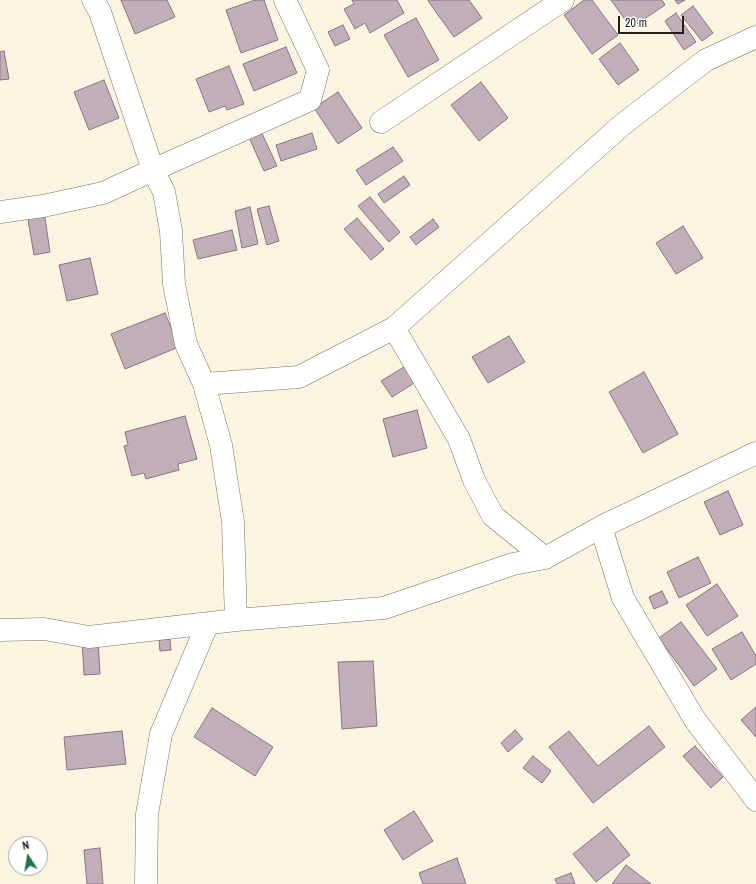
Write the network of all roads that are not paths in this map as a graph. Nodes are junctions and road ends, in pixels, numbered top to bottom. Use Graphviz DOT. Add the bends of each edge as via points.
graph roads {
  1 [pos="93,0"];
  2 [pos="285,0"];
  3 [pos="563,0"];
  4 [pos="756,37"];
  5 [pos="381,122"];
  6 [pos="153,170"];
  7 [pos="0,212"];
  8 [pos="394,328"];
  9 [pos="204,384"];
  10 [pos="756,453"];
  11 [pos="601,527"];
  12 [pos="545,558"];
  13 [pos="236,620"];
  14 [pos="207,625"];
  15 [pos="0,630"];
  16 [pos="756,800"];
  17 [pos="146,884"];
  1 -- 6 [label="street" via="100,12"];
  2 -- 6 [label="street" via="318,70 310,100"];
  3 -- 5 [label="street"];
  4 -- 8 [label="street" via="706,60 622,124"];
  6 -- 7 [label="street" via="102,193"];
  6 -- 9 [label="street" via="164,192 171,231 174,284 186,344"];
  8 -- 9 [label="street" via="299,377"];
  8 -- 12 [label="street" via="459,439 474,480 493,516"];
  9 -- 13 [label="street" via="221,445 233,522"];
  10 -- 11 [label="street"];
  11 -- 12 [label="street"];
  11 -- 16 [label="street" via="624,598 695,720"];
  12 -- 13 [label="street" via="514,564 384,608"];
  13 -- 14 [label="street"];
  14 -- 15 [label="street" via="89,638 44,629"];
  14 -- 17 [label="street" via="161,734 147,814"];
}
